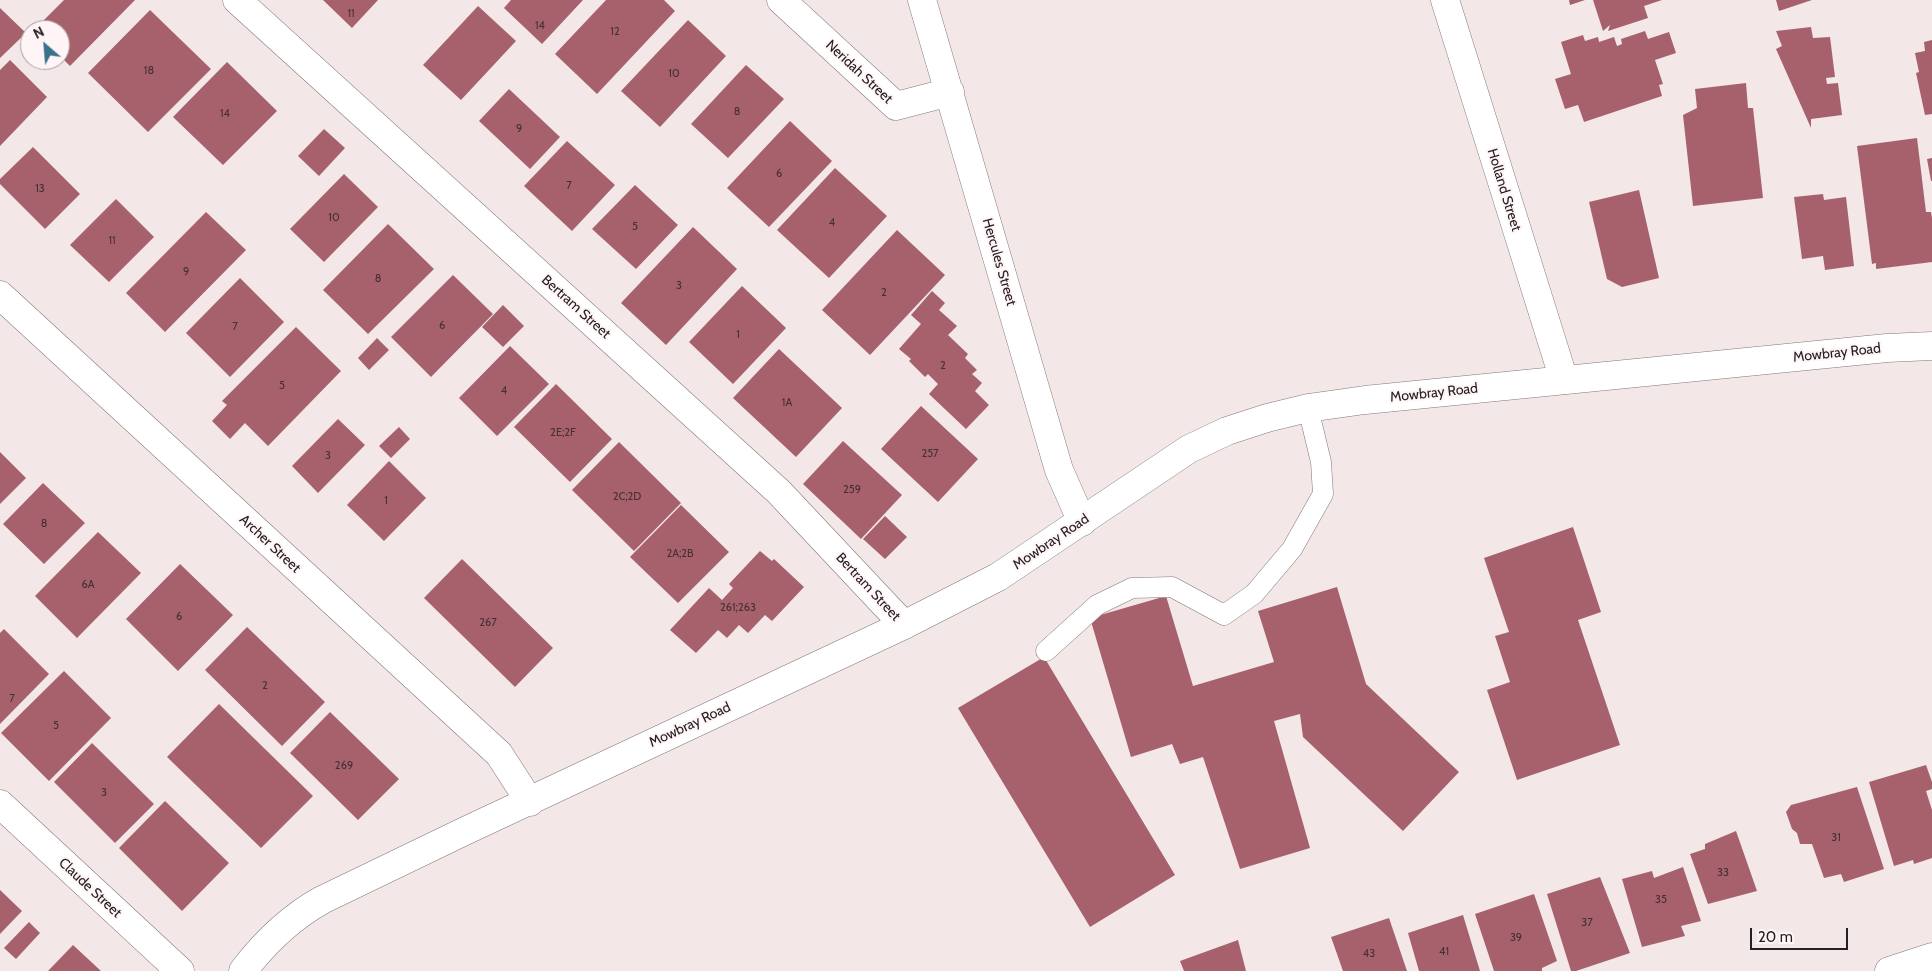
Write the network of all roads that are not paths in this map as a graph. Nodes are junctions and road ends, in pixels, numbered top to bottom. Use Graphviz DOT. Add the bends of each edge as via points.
graph roads {
  1 [pos="237,0"];
  2 [pos="782,0"];
  3 [pos="922,0"];
  4 [pos="1445,0"];
  5 [pos="950,92"];
  6 [pos="0,295"];
  7 [pos="1932,346"];
  8 [pos="1564,380"];
  9 [pos="1308,408"];
  10 [pos="1082,522"];
  11 [pos="904,625"];
  12 [pos="1046,651"];
  13 [pos="530,802"];
  14 [pos="0,804"];
  15 [pos="1932,957"];
  16 [pos="180,971"];
  17 [pos="243,971"];
  18 [pos="1889,971"];
  1 -- 11 [label="main road, Bertram Street" via="779,492"];
  2 -- 5 [label="main road, Neridah Street" via="896,106"];
  3 -- 5 [label="main road, Hercules Street"];
  4 -- 8 [label="main road, Holland Street"];
  5 -- 10 [label="main road, Hercules Street" via="1058,470"];
  6 -- 13 [label="main road, Archer Street" via="499,754"];
  7 -- 8 [label="main road, Mowbray Road"];
  8 -- 9 [label="main road, Mowbray Road"];
  9 -- 10 [label="main road, Mowbray Road" via="1227,431 1189,449"];
  9 -- 12 [label="lane" via="1321,462 1323,494 1292,549 1254,594 1224,615 1172,587 1132,588 1096,606"];
  10 -- 11 [label="main road, Mowbray Road" via="998,577"];
  11 -- 13 [label="main road, Mowbray Road"];
  13 -- 17 [label="main road, Mowbray Road" via="300,913 278,931"];
  14 -- 16 [label="main road, Claude Street"];
  15 -- 18 [label="main road"];
}
